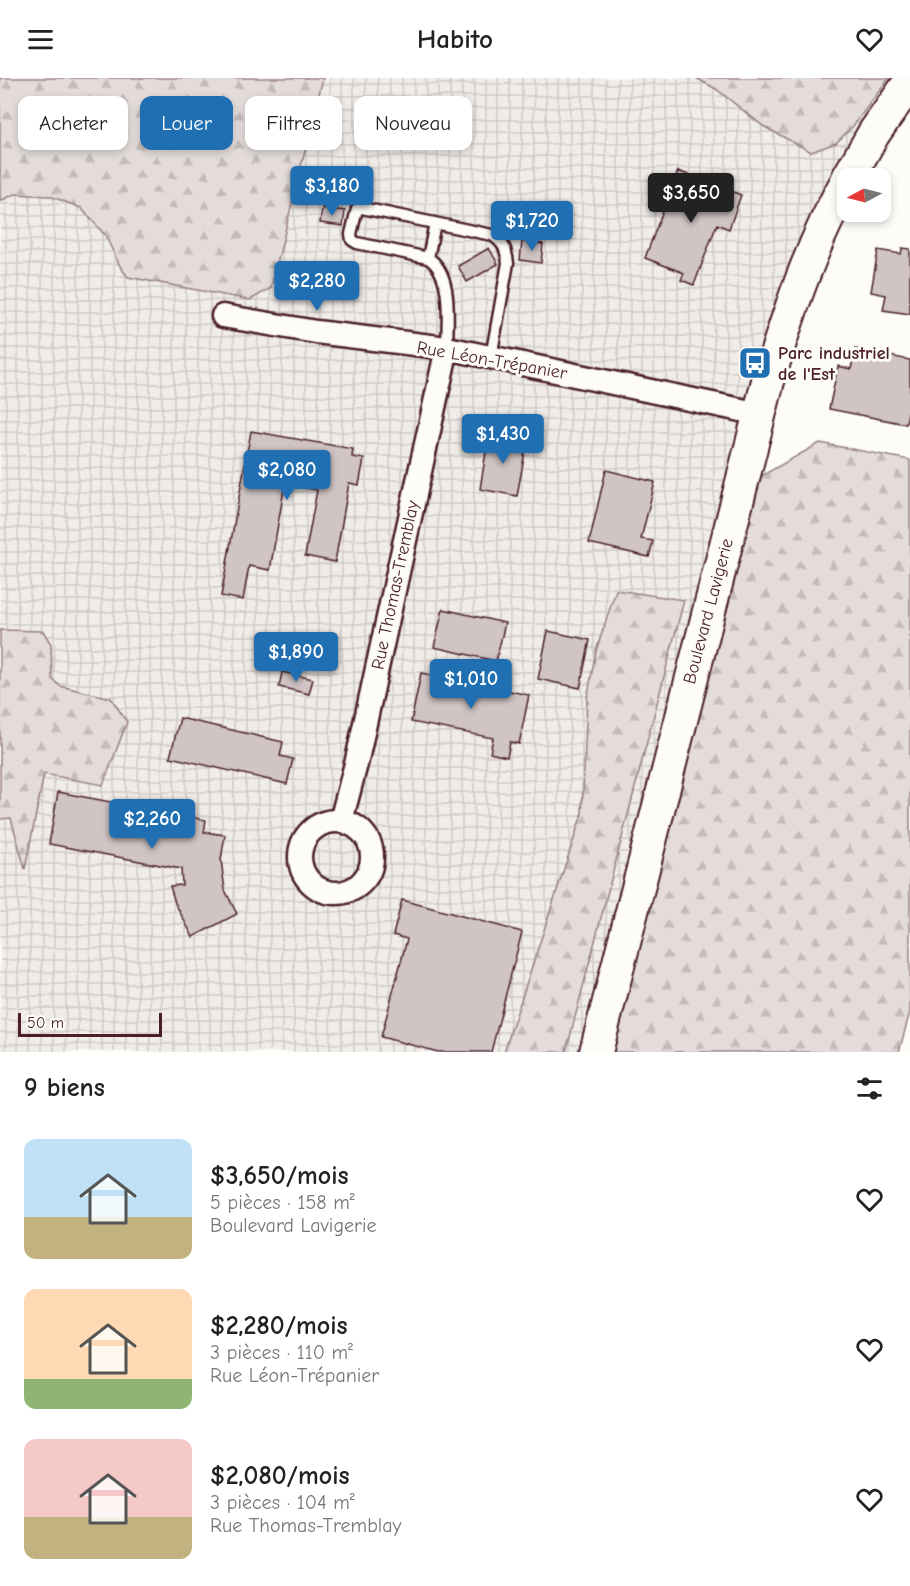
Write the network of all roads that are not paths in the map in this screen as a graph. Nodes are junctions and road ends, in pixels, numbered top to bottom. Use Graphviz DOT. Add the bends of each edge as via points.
graph roads {
  1 [pos="910,82"];
  2 [pos="854,168"];
  3 [pos="837,198"];
  4 [pos="435,223"];
  5 [pos="428,258"];
  6 [pos="223,316"];
  7 [pos="447,348"];
  8 [pos="491,357"];
  9 [pos="760,414"];
  10 [pos="341,821"];
  11 [pos="596,1052"];
  1 -- 2 [label="street, Boulevard Lavigerie"];
  3 -- 9 [label="street, Boulevard Lavigerie" via="784,326"];
  4 -- 5 [label="lane"];
  4 -- 5 [label="lane" via="362,208 355,213 352,240"];
  4 -- 8 [label="lane" via="492,235 506,248 508,263"];
  5 -- 7 [label="lane" via="446,286"];
  6 -- 7 [label="street, Rue Léon-Trépanier"];
  7 -- 8 [label="street, Rue Léon-Trépanier"];
  7 -- 10 [label="street, Rue Thomas-Tremblay"];
  8 -- 9 [label="street, Rue Léon-Trépanier"];
  9 -- 11 [label="street, Boulevard Lavigerie"];
}
